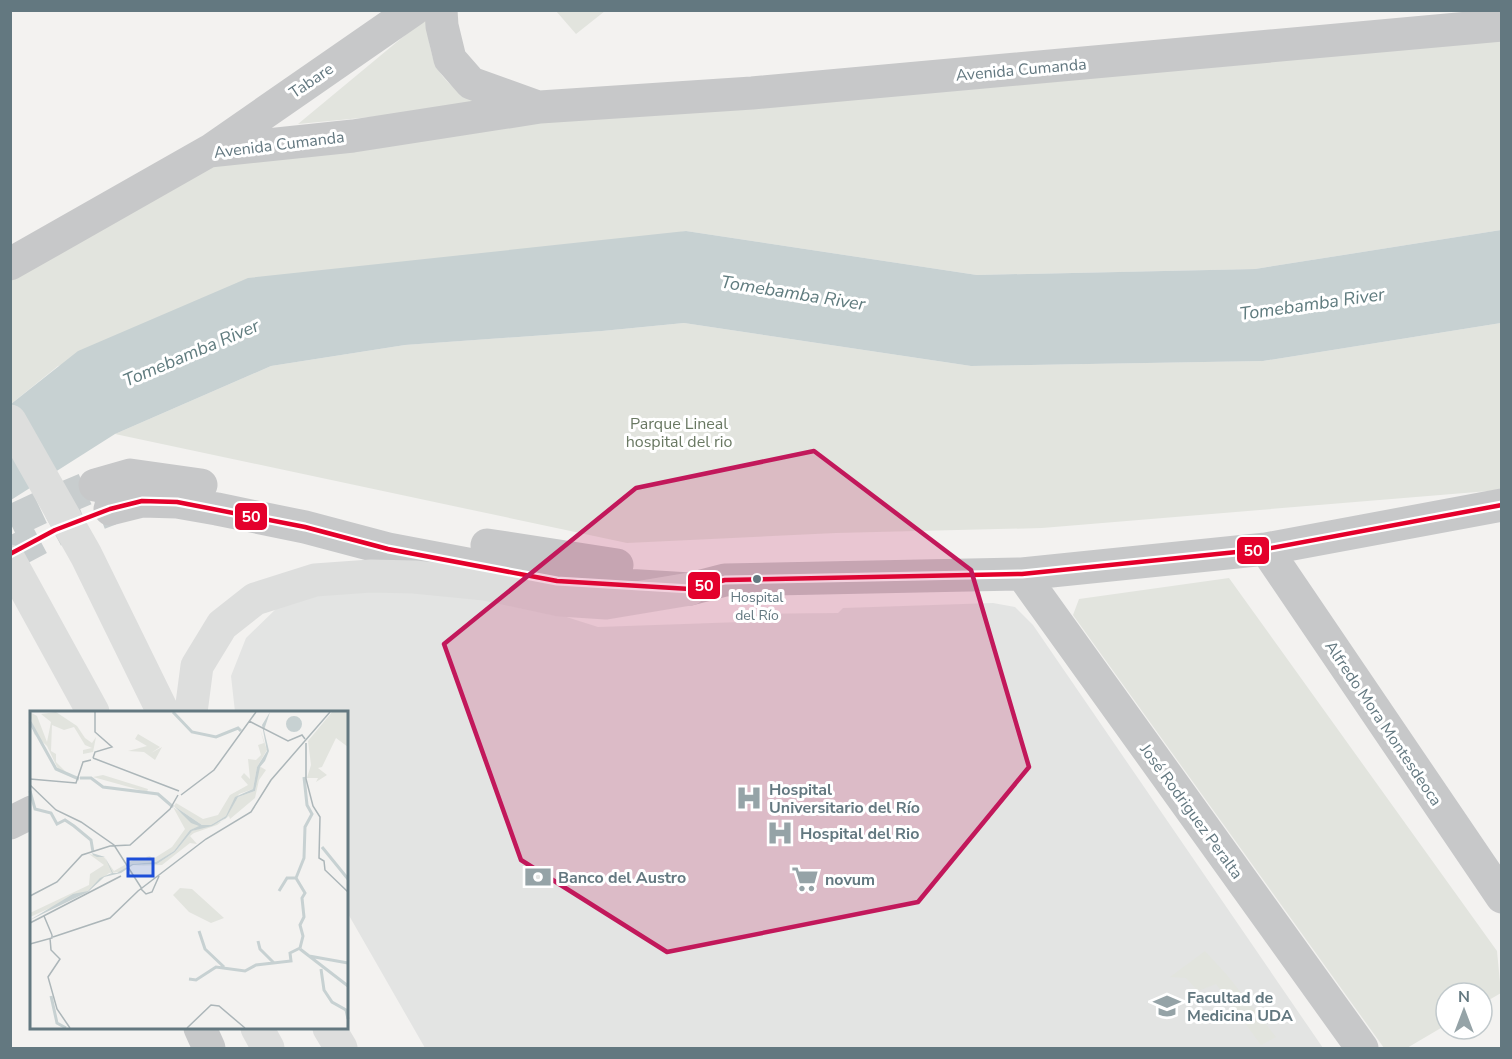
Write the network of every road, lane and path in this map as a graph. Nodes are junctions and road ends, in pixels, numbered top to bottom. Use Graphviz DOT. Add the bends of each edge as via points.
graph roads {
  1 [pos="413,10"];
  2 [pos="441,10"];
  3 [pos="1502,25"];
  4 [pos="540,107"];
  5 [pos="209,151"];
  6 [pos="10,264"];
  7 [pos="10,421"];
  8 [pos="1502,505"];
  9 [pos="1266,549"];
  10 [pos="16,571"];
  11 [pos="1022,574"];
  12 [pos="725,580"];
  13 [pos="690,589"];
  14 [pos="92,711"];
  15 [pos="163,711"];
  16 [pos="191,711"];
  17 [pos="30,813"];
  18 [pos="10,823"];
  19 [pos="1502,897"];
  20 [pos="200,1029"];
  21 [pos="258,1029"];
  22 [pos="330,1029"];
  23 [pos="209,1048"];
  24 [pos="268,1048"];
  25 [pos="341,1048"];
  26 [pos="1362,1048"];
  1 -- 5 [label="street, Tabare"];
  2 -- 4 [label="street, Avenida Cumanda" via="450,59 471,83"];
  3 -- 4 [label="street, Avenida Cumanda" via="752,93"];
  4 -- 5 [label="street, Avenida Cumanda" via="353,136"];
  5 -- 6 [label="street, Avenida Cumanda"];
  7 -- 15 [label="main road" via="87,555"];
  8 -- 9 [label="street"];
  9 -- 11 [label="street"];
  9 -- 19 [label="street, Alfredo Mora Montesdeoca"];
  10 -- 14 [label="main road"];
  11 -- 12 [label="street"];
  11 -- 26 [label="street, José Rodriguez Peralta"];
  12 -- 13 [label="street"];
  12 -- 13 [label="street" via="386,528 186,482 130,476 102,497 177,502 388,549 557,581"];
  13 -- 16 [label="main road" via="606,603 560,600 485,584 414,577 315,579 255,599 222,625 197,666"];
  17 -- 18 [label="street"];
  20 -- 23 [label="street"];
  21 -- 24 [label="main road"];
  22 -- 25 [label="main road"];
}
